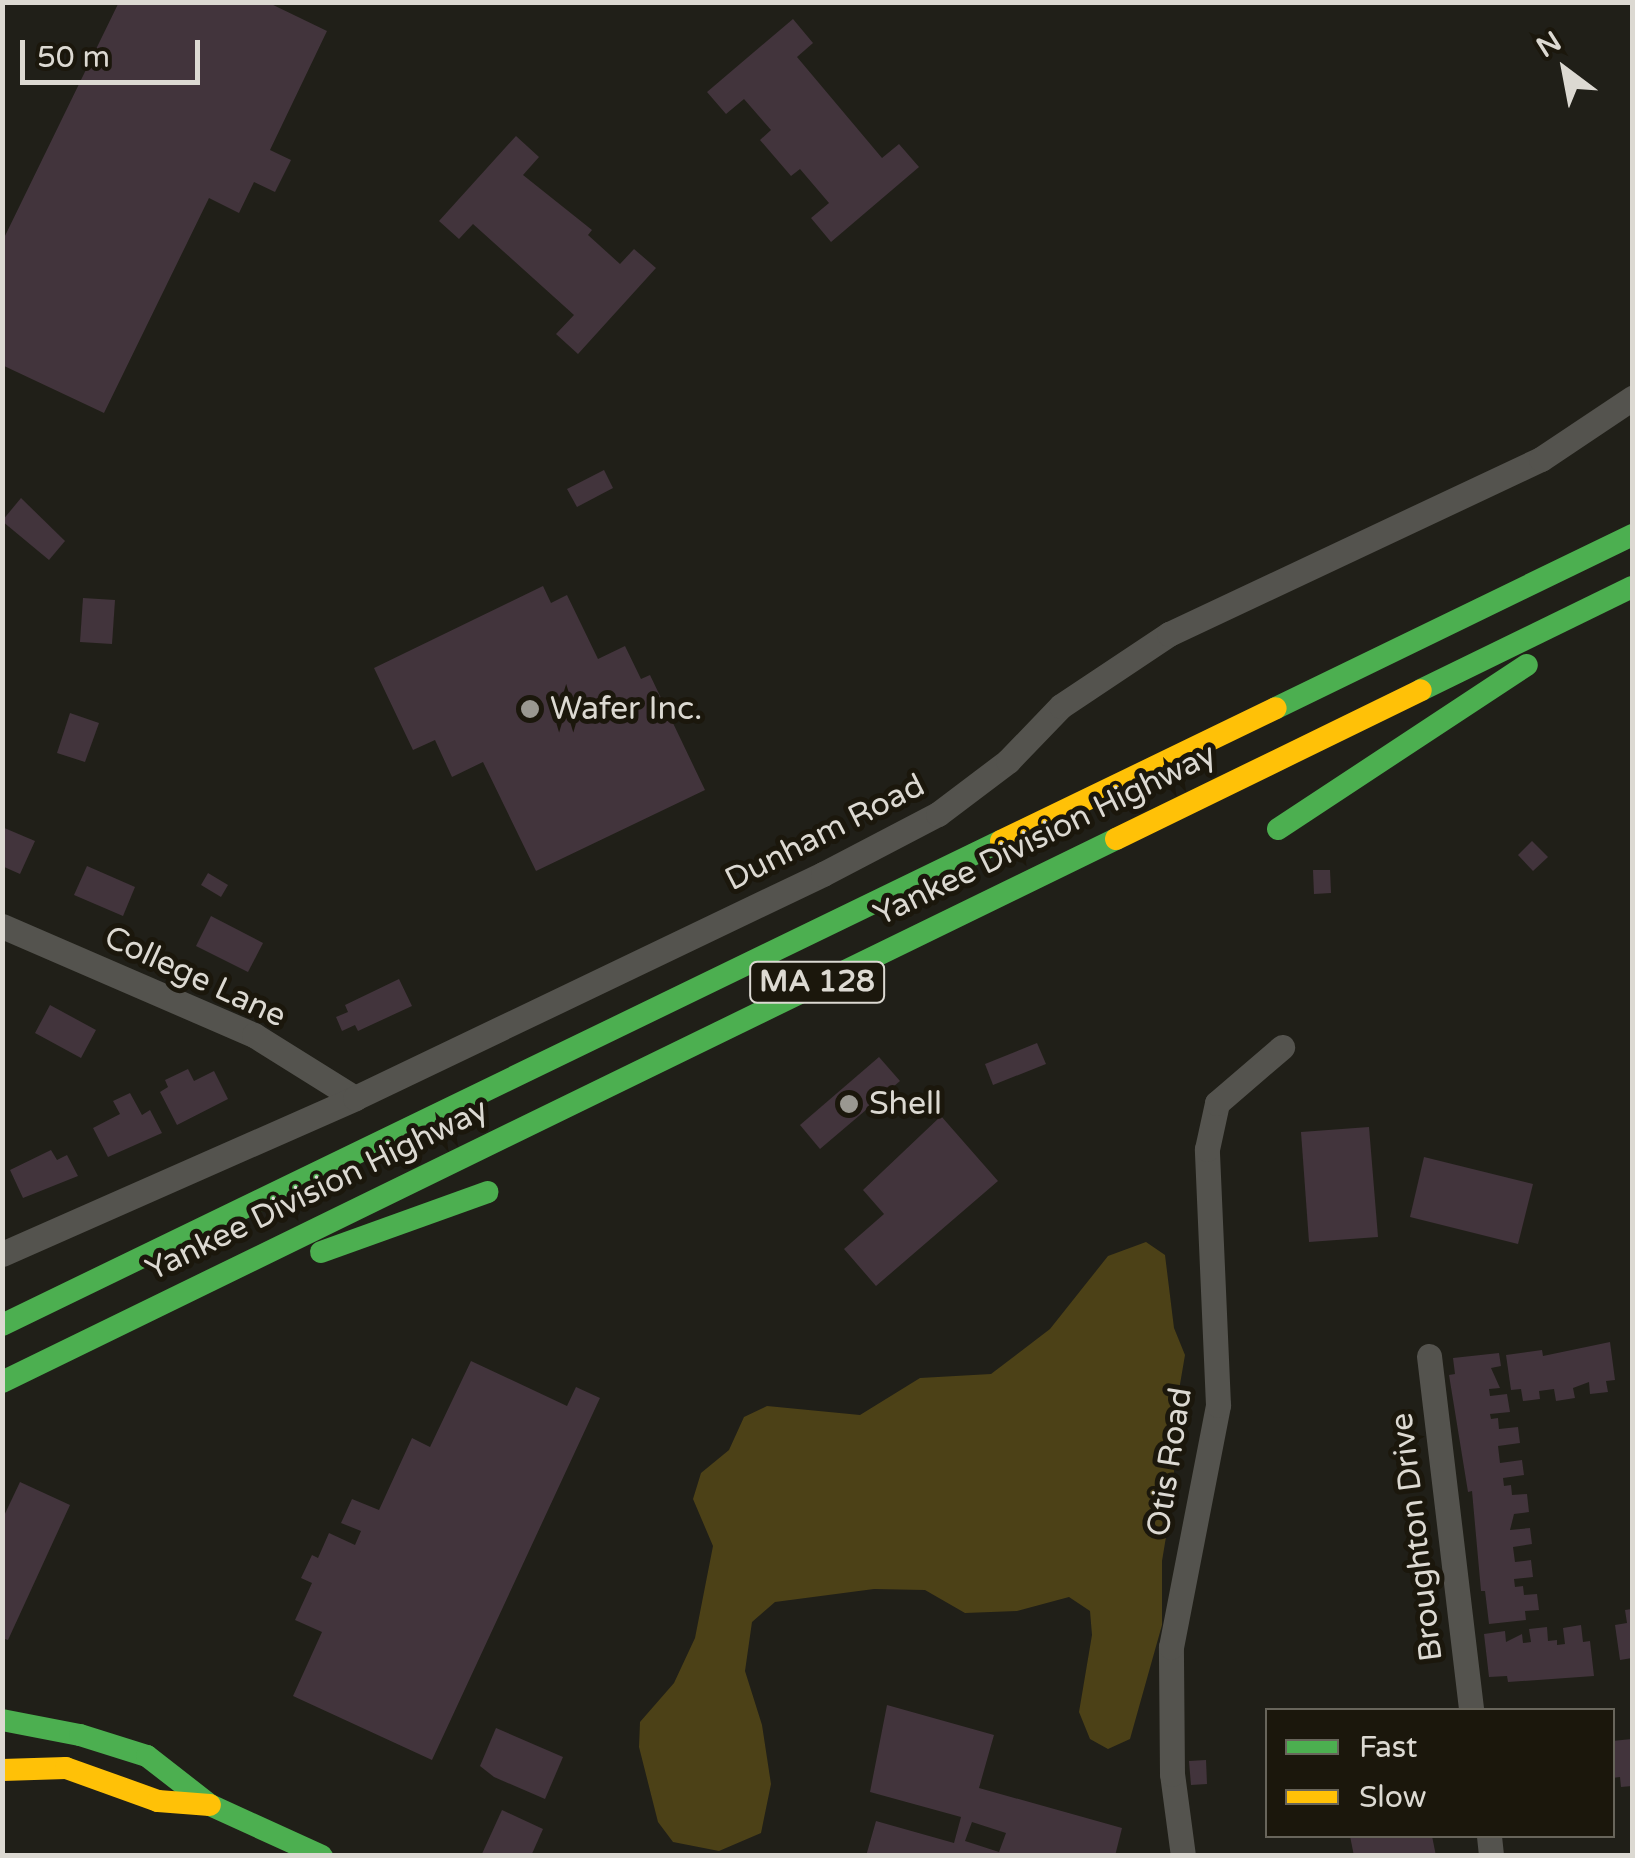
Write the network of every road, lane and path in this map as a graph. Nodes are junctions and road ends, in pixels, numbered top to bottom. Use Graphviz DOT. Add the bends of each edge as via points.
graph roads {
  1 [pos="1632,398"];
  2 [pos="1632,535"];
  3 [pos="1632,587"];
  4 [pos="1632,597"];
  5 [pos="1278,829"];
  6 [pos="2,926"];
  7 [pos="1282,1048"];
  8 [pos="355,1098"];
  9 [pos="488,1192"];
  10 [pos="2,1254"];
  11 [pos="66,1294"];
  12 [pos="2,1307"];
  13 [pos="2,1325"];
  14 [pos="1428,1356"];
  15 [pos="2,1385"];
  16 [pos="1471,1708"];
  17 [pos="2,1720"];
  18 [pos="2,1770"];
  19 [pos="210,1805"];
  20 [pos="322,1856"];
  21 [pos="1183,1856"];
  1 -- 8 [label="street, Dunham Road" via="1541,459 1169,634 1061,706 1008,760 938,814"];
  2 -- 11 [label="main road, Yankee Division Highway / MA 128"];
  3 -- 15 [label="main road, Yankee Division Highway / MA 128"];
  4 -- 5 [label="main road"];
  6 -- 8 [label="street, College Lane" via="254,1035"];
  7 -- 21 [label="street, Otis Road" via="1218,1103 1207,1148 1218,1406 1170,1647 1172,1774"];
  8 -- 10 [label="street, Dunham Road"];
  9 -- 15 [label="main road" via="307,1257"];
  11 -- 12 [label="main road"];
  11 -- 13 [label="main road, Yankee Division Highway / MA 128"];
  14 -- 16 [label="street, Broughton Drive"];
  17 -- 19 [label="main road" via="147,1756"];
  18 -- 19 [label="main road" via="66,1768 158,1801"];
  19 -- 20 [label="main road"];
}
